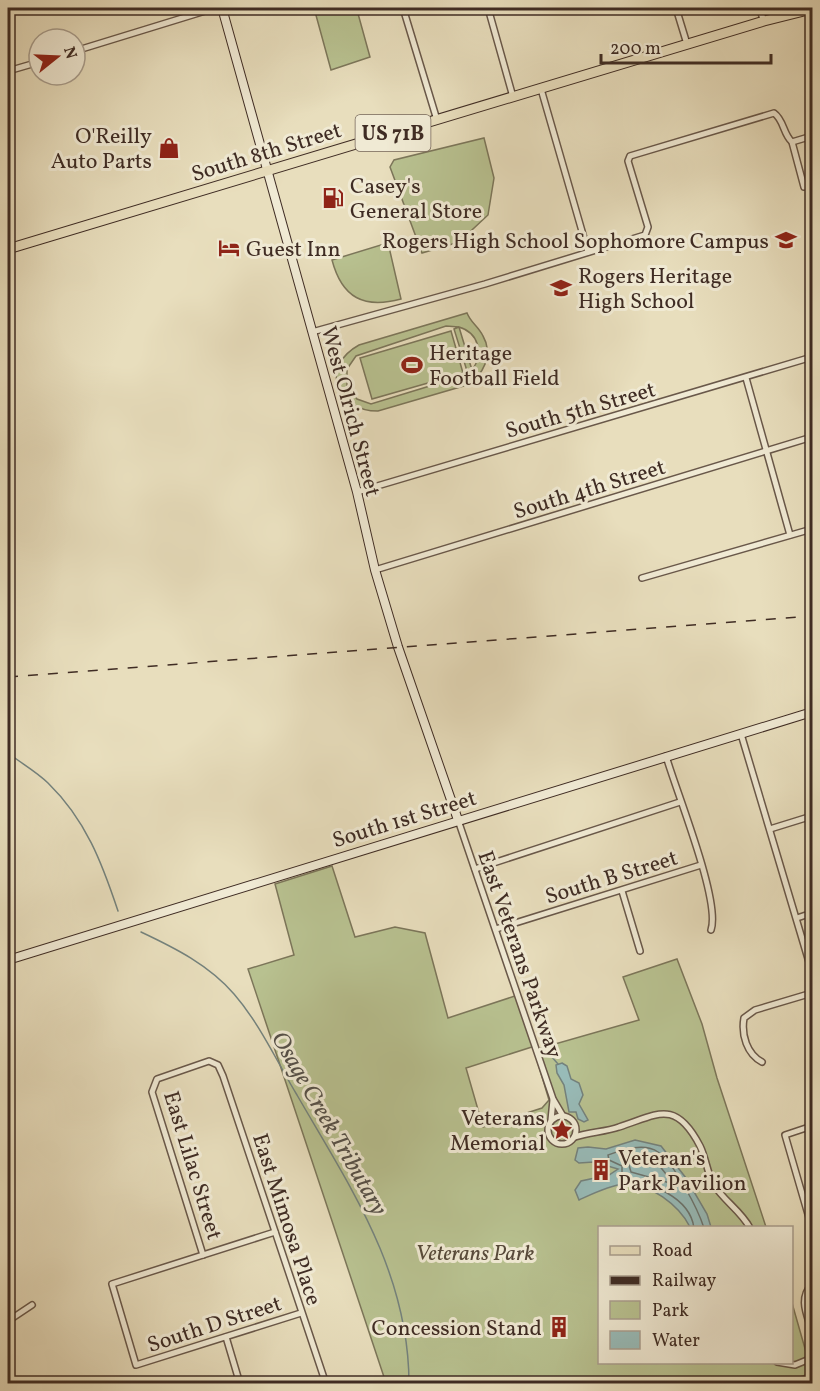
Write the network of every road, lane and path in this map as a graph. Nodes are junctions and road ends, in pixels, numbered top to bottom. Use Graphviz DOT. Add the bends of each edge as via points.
graph roads {
  1 [pos="215,8"];
  2 [pos="222,8"];
  3 [pos="403,8"];
  4 [pos="488,8"];
  5 [pos="676,8"];
  6 [pos="759,8"];
  7 [pos="813,9"];
  8 [pos="764,21"];
  9 [pos="687,44"];
  10 [pos="87,47"];
  11 [pos="27,66"];
  12 [pos="8,72"];
  13 [pos="541,89"];
  14 [pos="513,97"];
  15 [pos="436,120"];
  16 [pos="813,136"];
  17 [pos="792,142"];
  18 [pos="267,171"];
  19 [pos="813,184"];
  20 [pos="8,249"];
  21 [pos="588,252"];
  22 [pos="312,332"];
  23 [pos="813,357"];
  24 [pos="746,378"];
  25 [pos="813,437"];
  26 [pos="767,451"];
  27 [pos="357,492"];
  28 [pos="813,529"];
  29 [pos="790,535"];
  30 [pos="375,570"];
  31 [pos="642,578"];
  32 [pos="813,712"];
  33 [pos="741,734"];
  34 [pos="666,756"];
  35 [pos="680,802"];
  36 [pos="813,816"];
  37 [pos="458,820"];
  38 [pos="770,829"];
  39 [pos="701,865"];
  40 [pos="474,869"];
  41 [pos="622,891"];
  42 [pos="813,913"];
  43 [pos="797,918"];
  44 [pos="496,929"];
  45 [pos="711,930"];
  46 [pos="640,951"];
  47 [pos="8,960"];
  48 [pos="813,972"];
  49 [pos="813,993"];
  50 [pos="762,1062"];
  51 [pos="153,1084"];
  52 [pos="553,1099"];
  53 [pos="563,1116"];
  54 [pos="551,1120"];
  55 [pos="575,1124"];
  56 [pos="813,1126"];
  57 [pos="585,1132"];
  58 [pos="575,1137"];
  59 [pos="749,1226"];
  60 [pos="813,1227"];
  61 [pos="275,1232"];
  62 [pos="203,1255"];
  63 [pos="813,1284"];
  64 [pos="32,1305"];
  65 [pos="301,1313"];
  66 [pos="8,1321"];
  67 [pos="813,1332"];
  68 [pos="226,1337"];
  69 [pos="813,1358"];
  70 [pos="789,1364"];
  71 [pos="240,1383"];
  72 [pos="326,1383"];
  1 -- 10 [label="street"];
  2 -- 18 [label="street, West Olrich Street"];
  3 -- 15 [label="street"];
  4 -- 14 [label="street"];
  5 -- 9 [label="street"];
  6 -- 8 [label="street"];
  7 -- 8 [label="main road, South 8th Street / US 71B"];
  8 -- 9 [label="main road, South 8th Street / US 71B"];
  9 -- 13 [label="main road, South 8th Street / US 71B"];
  11 -- 12 [label="street"];
  13 -- 14 [label="main road, South 8th Street / US 71B"];
  13 -- 21 [label="street"];
  14 -- 15 [label="main road, South 8th Street / US 71B"];
  15 -- 18 [label="main road, South 8th Street / US 71B"];
  16 -- 17 [label="street"];
  17 -- 19 [label="street" via="804,187"];
  17 -- 21 [label="street" via="774,113 630,156 648,227 645,235"];
  18 -- 20 [label="main road, South 8th Street / US 71B"];
  18 -- 22 [label="street, West Olrich Street"];
  21 -- 22 [label="street"];
  22 -- 27 [label="street, West Olrich Street"];
  23 -- 24 [label="street, South 5th Street"];
  24 -- 26 [label="street"];
  24 -- 27 [label="street, South 5th Street"];
  25 -- 26 [label="street, South 4th Street"];
  26 -- 29 [label="street"];
  26 -- 30 [label="street, South 4th Street"];
  27 -- 30 [label="street, West Olrich Street"];
  28 -- 29 [label="street"];
  29 -- 31 [label="street"];
  30 -- 37 [label="street, West Olrich Street"];
  32 -- 33 [label="street, South 1st Street"];
  33 -- 34 [label="street, South 1st Street"];
  33 -- 38 [label="street"];
  34 -- 35 [label="street"];
  34 -- 37 [label="street, South 1st Street"];
  35 -- 39 [label="street"];
  35 -- 40 [label="street"];
  36 -- 38 [label="street"];
  37 -- 40 [label="street, East Veterans Parkway"];
  37 -- 47 [label="street, South 1st Street"];
  38 -- 43 [label="street"];
  39 -- 41 [label="street, South B Street"];
  39 -- 45 [label="street" via="714,920"];
  40 -- 44 [label="street, East Veterans Parkway"];
  41 -- 44 [label="street, South B Street"];
  41 -- 46 [label="street"];
  42 -- 43 [label="street"];
  43 -- 48 [label="street"];
  44 -- 52 [label="street, East Veterans Parkway"];
  49 -- 50 [label="street" via="755,1010 744,1018 742,1030 752,1057"];
  51 -- 61 [label="street, East Mimosa Place" via="201,1062 218,1065"];
  51 -- 62 [label="street, East Lilac Street" via="156,1107"];
  52 -- 53 [label="street, East Veterans Parkway"];
  52 -- 54 [label="street, East Veterans Parkway"];
  53 -- 54 [label="street"];
  53 -- 55 [label="street, East Veterans Parkway"];
  54 -- 58 [label="street, East Veterans Parkway" via="548,1130 553,1141 565,1144"];
  55 -- 57 [label="street, East Veterans Parkway"];
  55 -- 58 [label="street"];
  56 -- 60 [label="street" via="784,1135"];
  57 -- 58 [label="street"];
  57 -- 59 [label="street" via="618,1128 655,1113 670,1114 692,1133 713,1184"];
  61 -- 62 [label="street"];
  61 -- 65 [label="street, East Mimosa Place"];
  62 -- 68 [label="street, South D Street" via="112,1284 136,1365"];
  63 -- 67 [label="street" via="804,1295"];
  64 -- 66 [label="street"];
  65 -- 68 [label="street, South D Street"];
  65 -- 72 [label="street, East Mimosa Place"];
  68 -- 71 [label="street"];
  69 -- 70 [label="street"];
}
